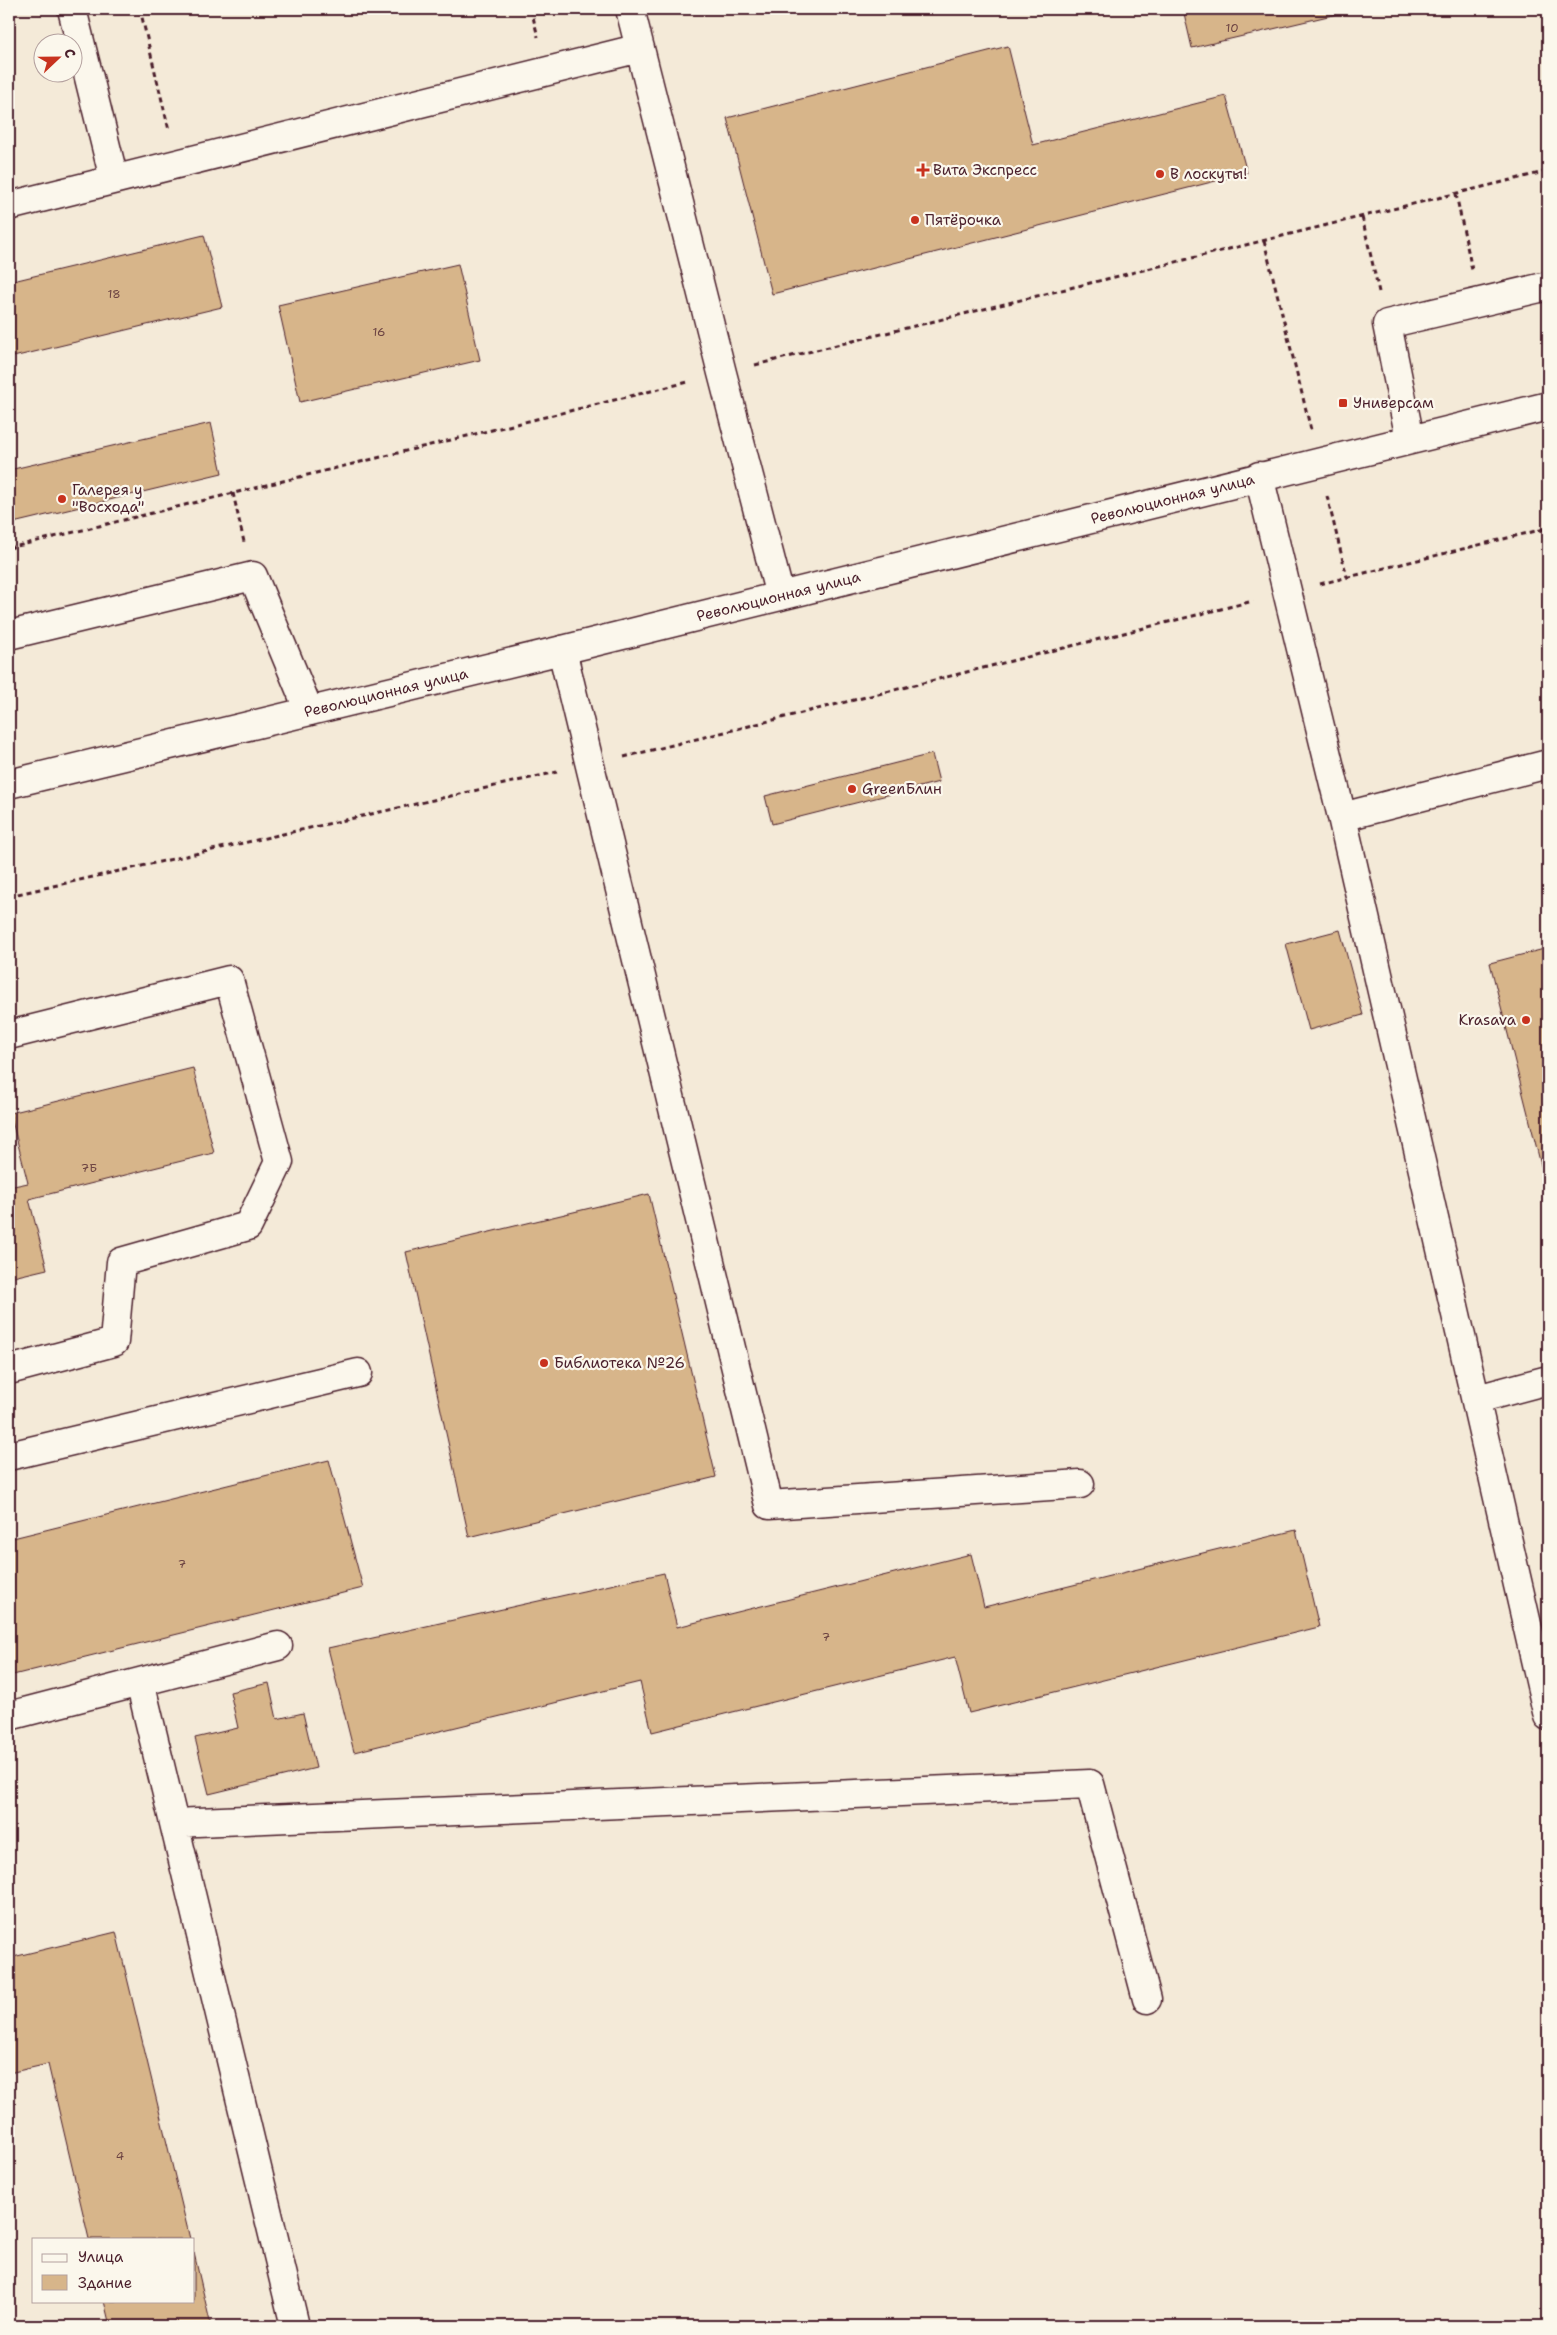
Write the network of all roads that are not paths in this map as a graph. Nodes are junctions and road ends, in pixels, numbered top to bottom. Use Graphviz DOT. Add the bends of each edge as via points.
graph roads {
  1 [pos="72,9"];
  2 [pos="630,9"];
  3 [pos="640,48"];
  4 [pos="114,180"];
  5 [pos="9,206"];
  6 [pos="1548,286"];
  7 [pos="1548,406"];
  8 [pos="1410,439"];
  9 [pos="1258,476"];
  10 [pos="780,596"];
  11 [pos="9,635"];
  12 [pos="562,650"];
  13 [pos="309,711"];
  14 [pos="1548,764"];
  15 [pos="9,784"];
  16 [pos="1342,817"];
  17 [pos="9,1035"];
  18 [pos="9,1370"];
  19 [pos="358,1373"];
  20 [pos="1548,1380"];
  21 [pos="1477,1399"];
  22 [pos="9,1456"];
  23 [pos="1080,1484"];
  24 [pos="278,1646"];
  25 [pos="140,1682"];
  26 [pos="9,1716"];
  27 [pos="1548,1716"];
  28 [pos="174,1823"];
  29 [pos="1147,2000"];
  30 [pos="295,2326"];
  1 -- 4 [label="main road"];
  2 -- 3 [label="main road"];
  3 -- 4 [label="main road"];
  3 -- 10 [label="main road"];
  4 -- 5 [label="main road"];
  6 -- 8 [label="main road" via="1387,324"];
  7 -- 8 [label="main road, Революционная улица"];
  8 -- 9 [label="main road, Революционная улица"];
  9 -- 10 [label="main road, Революционная улица"];
  9 -- 16 [label="main road"];
  10 -- 12 [label="main road, Революционная улица"];
  11 -- 13 [label="main road" via="253,576"];
  12 -- 13 [label="main road, Революционная улица"];
  12 -- 23 [label="main road" via="769,1505"];
  13 -- 15 [label="main road, Революционная улица"];
  14 -- 16 [label="main road"];
  16 -- 21 [label="main road"];
  17 -- 18 [label="main road" via="229,980 279,1162 248,1226 121,1262 114,1342"];
  19 -- 22 [label="main road"];
  20 -- 21 [label="main road"];
  21 -- 27 [label="main road"];
  24 -- 25 [label="main road"];
  25 -- 26 [label="main road"];
  25 -- 28 [label="main road"];
  28 -- 29 [label="main road" via="1090,1784"];
  28 -- 30 [label="main road"];
}
